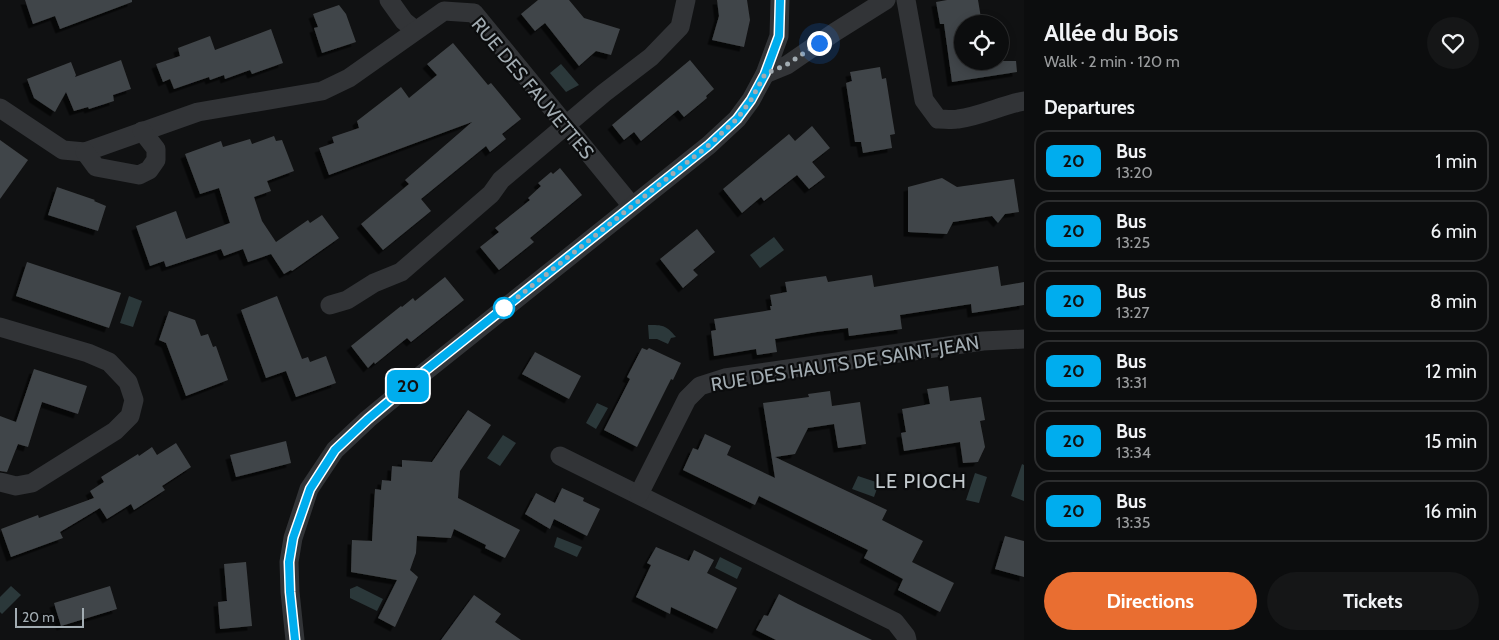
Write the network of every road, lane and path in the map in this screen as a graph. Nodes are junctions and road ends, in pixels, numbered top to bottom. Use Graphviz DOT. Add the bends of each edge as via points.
graph roads {
  1 [pos="389,0"];
  2 [pos="686,0"];
  3 [pos="780,0"];
  4 [pos="886,0"];
  5 [pos="906,0"];
  6 [pos="446,5"];
  7 [pos="415,30"];
  8 [pos="765,74"];
  9 [pos="1024,101"];
  10 [pos="0,108"];
  11 [pos="565,126"];
  12 [pos="142,131"];
  13 [pos="84,152"];
  14 [pos="632,206"];
  15 [pos="330,305"];
  16 [pos="0,327"];
  17 [pos="1024,340"];
  18 [pos="560,456"];
  19 [pos="0,482"];
  20 [pos="640,494"];
  21 [pos="295,640"];
  22 [pos="907,640"];
  1 -- 7 [label="street"];
  2 -- 11 [label="street" via="680,27 651,58"];
  3 -- 8 [label="street" via="779,36"];
  4 -- 8 [label="street" via="786,65"];
  5 -- 9 [label="street" via="924,100 938,119 958,119"];
  6 -- 7 [label="street, RUE DES FAUVETTES"];
  6 -- 11 [label="street, RUE DES FAUVETTES" via="474,13"];
  7 -- 12 [label="street, RUE DES FAUVETTES" via="349,78 322,91 198,112"];
  8 -- 14 [label="street" via="737,119"];
  10 -- 13 [label="street, RUE DES FAUVETTES" via="63,150"];
  11 -- 14 [label="street, RUE DES FAUVETTES"];
  11 -- 15 [label="street" via="401,272 374,283 347,300"];
  12 -- 13 [label="street, RUE DES FAUVETTES"];
  12 -- 13 [label="street" via="156,149 156,160 149,170 138,175 96,167"];
  14 -- 21 [label="street" via="426,370 335,450 310,489 293,538 289,562"];
  16 -- 19 [label="street" via="109,362 128,382 134,400 130,416 115,431 32,483 16,486"];
  17 -- 20 [label="street, RUE DES HAUTS DE SAINT-JEAN" via="983,341 725,378 700,386 687,399"];
  18 -- 20 [label="street"];
  20 -- 22 [label="street" via="895,622"];
}
